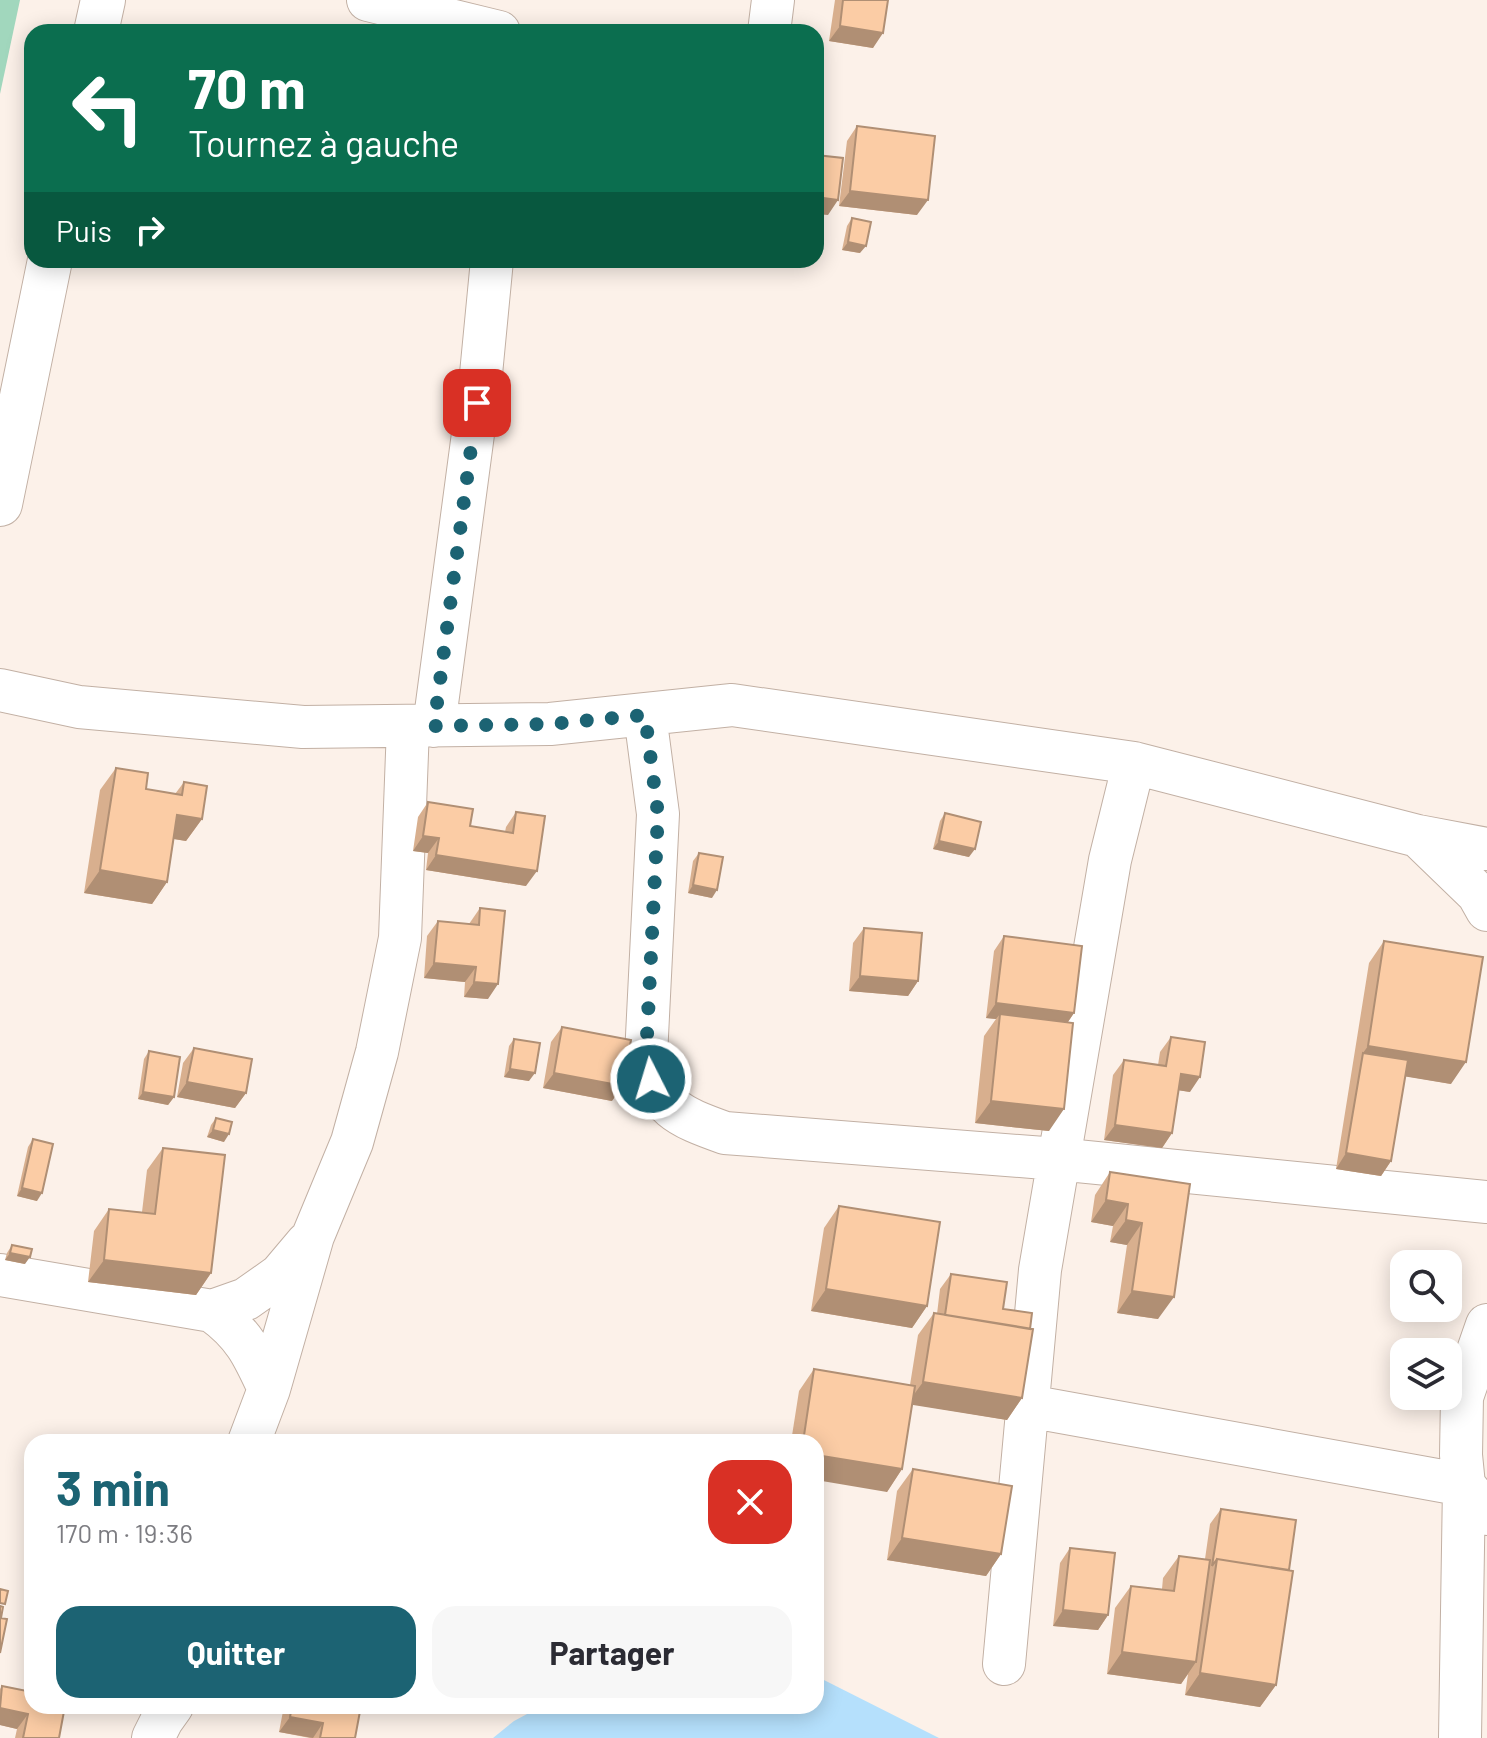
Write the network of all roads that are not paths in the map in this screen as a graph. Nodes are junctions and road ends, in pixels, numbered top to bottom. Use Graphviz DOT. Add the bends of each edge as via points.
graph roads {
  1 [pos="103,0"];
  2 [pos="368,0"];
  3 [pos="773,0"];
  4 [pos="481,22"];
  5 [pos="98,24"];
  6 [pos="770,24"];
  7 [pos="48,268"];
  8 [pos="491,268"];
  9 [pos="0,504"];
  10 [pos="0,690"];
  11 [pos="645,715"];
  12 [pos="421,726"];
  13 [pos="1134,763"];
  14 [pos="1418,836"];
  15 [pos="1487,849"];
  16 [pos="1487,910"];
  17 [pos="1057,1159"];
  18 [pos="1487,1202"];
  19 [pos="313,1236"];
  20 [pos="0,1275"];
  21 [pos="212,1311"];
  22 [pos="1487,1325"];
  23 [pos="269,1389"];
  24 [pos="1028,1406"];
  25 [pos="252,1434"];
  26 [pos="1475,1500"];
  27 [pos="1004,1664"];
  28 [pos="167,1714"];
  29 [pos="153,1738"];
  30 [pos="1460,1738"];
  1 -- 5 [label="main road"];
  2 -- 4 [label="street"];
  3 -- 6 [label="street"];
  7 -- 9 [label="main road"];
  8 -- 12 [label="street" via="481,374"];
  10 -- 12 [label="street" via="79,707 192,718 303,727"];
  11 -- 12 [label="street" via="550,724"];
  11 -- 13 [label="street" via="732,705"];
  11 -- 17 [label="street" via="658,814 646,1056 662,1098 683,1118 725,1133"];
  12 -- 19 [label="street" via="400,938 377,1052 352,1142"];
  13 -- 14 [label="street"];
  13 -- 17 [label="street" via="1110,860"];
  14 -- 15 [label="street"];
  14 -- 16 [label="street" via="1478,894"];
  17 -- 18 [label="street"];
  17 -- 24 [label="street"];
  19 -- 21 [label="street" via="280,1275 246,1299"];
  19 -- 23 [label="street"];
  20 -- 21 [label="street"];
  21 -- 23 [label="street" via="233,1326"];
  22 -- 26 [label="street" via="1462,1397 1461,1455"];
  23 -- 25 [label="street"];
  24 -- 26 [label="street"];
  24 -- 27 [label="street"];
  26 -- 30 [label="street"];
  28 -- 29 [label="street"];
}
